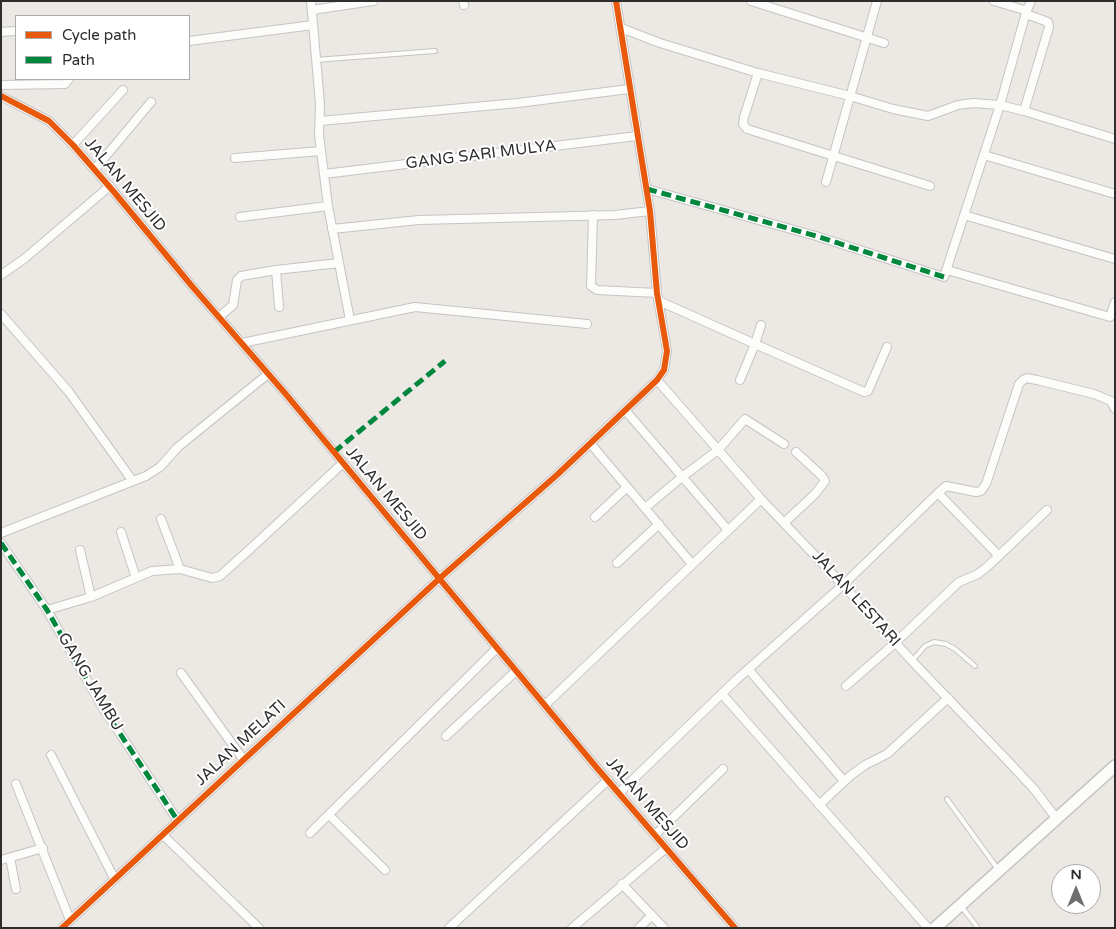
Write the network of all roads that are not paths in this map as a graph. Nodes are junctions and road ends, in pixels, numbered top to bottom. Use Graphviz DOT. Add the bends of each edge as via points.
graph roads {
  1 [pos="373,1"];
  2 [pos="616,1"];
  3 [pos="751,1"];
  4 [pos="877,1"];
  5 [pos="994,1"];
  6 [pos="1031,1"];
  7 [pos="312,6"];
  8 [pos="1026,12"];
  9 [pos="313,25"];
  10 [pos="621,28"];
  11 [pos="15,31"];
  12 [pos="1,32"];
  13 [pos="866,37"];
  14 [pos="190,42"];
  15 [pos="884,43"];
  16 [pos="435,52"];
  17 [pos="315,60"];
  18 [pos="758,73"];
  19 [pos="68,80"];
  20 [pos="1,85"];
  21 [pos="629,89"];
  22 [pos="123,90"];
  23 [pos="1,96"];
  24 [pos="850,96"];
  25 [pos="151,102"];
  26 [pos="1000,105"];
  27 [pos="1024,111"];
  28 [pos="320,121"];
  29 [pos="638,136"];
  30 [pos="1115,139"];
  31 [pos="73,145"];
  32 [pos="321,150"];
  33 [pos="833,156"];
  34 [pos="984,156"];
  35 [pos="236,158"];
  36 [pos="94,169"];
  37 [pos="324,174"];
  38 [pos="826,182"];
  39 [pos="110,186"];
  40 [pos="930,186"];
  41 [pos="647,189"];
  42 [pos="1115,194"];
  43 [pos="328,206"];
  44 [pos="650,211"];
  45 [pos="593,215"];
  46 [pos="964,215"];
  47 [pos="240,218"];
  48 [pos="332,229"];
  49 [pos="1115,258"];
  50 [pos="339,263"];
  51 [pos="276,270"];
  52 [pos="947,270"];
  53 [pos="1,275"];
  54 [pos="658,297"];
  55 [pos="1115,302"];
  56 [pos="279,306"];
  57 [pos="1,314"];
  58 [pos="219,317"];
  59 [pos="350,320"];
  60 [pos="587,324"];
  61 [pos="761,325"];
  62 [pos="242,343"];
  63 [pos="755,344"];
  64 [pos="887,347"];
  65 [pos="268,374"];
  66 [pos="657,380"];
  67 [pos="740,380"];
  68 [pos="1115,409"];
  69 [pos="625,410"];
  70 [pos="590,443"];
  71 [pos="784,444"];
  72 [pos="718,450"];
  73 [pos="796,452"];
  74 [pos="343,463"];
  75 [pos="682,477"];
  76 [pos="132,480"];
  77 [pos="626,488"];
  78 [pos="938,492"];
  79 [pos="762,499"];
  80 [pos="645,508"];
  81 [pos="1047,510"];
  82 [pos="595,517"];
  83 [pos="161,519"];
  84 [pos="784,522"];
  85 [pos="659,524"];
  86 [pos="728,530"];
  87 [pos="120,532"];
  88 [pos="1,533"];
  89 [pos="1,544"];
  90 [pos="80,550"];
  91 [pos="999,556"];
  92 [pos="617,563"];
  93 [pos="692,564"];
  94 [pos="180,569"];
  95 [pos="136,578"];
  96 [pos="440,578"];
  97 [pos="843,584"];
  98 [pos="91,597"];
  99 [pos="47,610"];
  100 [pos="896,642"];
  101 [pos="497,648"];
  102 [pos="912,661"];
  103 [pos="975,666"];
  104 [pos="749,670"];
  105 [pos="516,671"];
  106 [pos="181,673"];
  107 [pos="846,686"];
  108 [pos="722,694"];
  109 [pos="948,698"];
  110 [pos="545,705"];
  111 [pos="446,736"];
  112 [pos="51,755"];
  113 [pos="243,759"];
  114 [pos="1115,766"];
  115 [pos="723,769"];
  116 [pos="608,780"];
  117 [pos="844,781"];
  118 [pos="16,784"];
  119 [pos="619,793"];
  120 [pos="947,800"];
  121 [pos="819,805"];
  122 [pos="329,815"];
  123 [pos="1056,818"];
  124 [pos="178,821"];
  125 [pos="310,833"];
  126 [pos="655,834"];
  127 [pos="163,835"];
  128 [pos="43,848"];
  129 [pos="666,848"];
  130 [pos="10,858"];
  131 [pos="1,860"];
  132 [pos="385,870"];
  133 [pos="998,870"];
  134 [pos="114,878"];
  135 [pos="622,884"];
  136 [pos="16,889"];
  137 [pos="960,904"];
  138 [pos="652,915"];
  139 [pos="70,920"];
  140 [pos="62,928"];
  141 [pos="259,928"];
  142 [pos="449,928"];
  143 [pos="572,928"];
  144 [pos="639,928"];
  145 [pos="664,928"];
  146 [pos="735,928"];
  147 [pos="928,928"];
  148 [pos="935,928"];
  149 [pos="978,928"];
  1 -- 7 [label="street"];
  2 -- 10 [label="street"];
  3 -- 13 [label="street"];
  4 -- 13 [label="street"];
  5 -- 8 [label="street"];
  6 -- 8 [label="street"];
  7 -- 9 [label="street"];
  8 -- 26 [label="street"];
  8 -- 27 [label="street" via="1048,22 1049,27"];
  9 -- 14 [label="street"];
  9 -- 17 [label="street"];
  10 -- 18 [label="street"];
  10 -- 21 [label="street"];
  11 -- 12 [label="street"];
  13 -- 15 [label="street"];
  13 -- 24 [label="street"];
  16 -- 17 [label="lane"];
  17 -- 28 [label="street"];
  18 -- 24 [label="street"];
  18 -- 33 [label="street" via="743,124"];
  19 -- 20 [label="street" via="65,84"];
  21 -- 28 [label="street"];
  21 -- 29 [label="street"];
  22 -- 31 [label="street"];
  23 -- 31 [label="street, JALAN MESJID" via="48,122"];
  24 -- 26 [label="street" via="928,116 966,104"];
  24 -- 33 [label="street"];
  25 -- 36 [label="street"];
  26 -- 27 [label="street"];
  26 -- 34 [label="street"];
  27 -- 30 [label="street"];
  28 -- 32 [label="street"];
  29 -- 37 [label="street, GANG SARI MULYA"];
  29 -- 41 [label="street"];
  31 -- 36 [label="street, JALAN MESJID"];
  32 -- 35 [label="street"];
  32 -- 37 [label="street"];
  33 -- 38 [label="street"];
  33 -- 40 [label="street"];
  34 -- 42 [label="street"];
  34 -- 46 [label="street"];
  36 -- 39 [label="street, JALAN MESJID"];
  37 -- 43 [label="street"];
  39 -- 53 [label="street"];
  39 -- 58 [label="street, JALAN MESJID"];
  41 -- 44 [label="street"];
  41 -- 52 [label="street" via="816,236 944,278"];
  43 -- 47 [label="street"];
  43 -- 48 [label="street"];
  44 -- 45 [label="street"];
  44 -- 54 [label="street"];
  45 -- 48 [label="street" via="442,219"];
  45 -- 54 [label="street" via="592,286 597,290"];
  46 -- 49 [label="street"];
  46 -- 52 [label="street"];
  48 -- 50 [label="street"];
  50 -- 51 [label="street"];
  50 -- 59 [label="street"];
  51 -- 56 [label="street"];
  51 -- 58 [label="street" via="241,276 237,280 233,305"];
  52 -- 55 [label="street" via="1110,317"];
  54 -- 63 [label="street"];
  54 -- 66 [label="street" via="667,360"];
  57 -- 76 [label="street" via="69,392"];
  58 -- 62 [label="street, JALAN MESJID"];
  59 -- 60 [label="street" via="415,306"];
  59 -- 62 [label="street"];
  61 -- 63 [label="street"];
  62 -- 65 [label="street, JALAN MESJID"];
  63 -- 64 [label="street" via="864,392 870,390"];
  63 -- 67 [label="street"];
  65 -- 74 [label="street, JALAN MESJID"];
  65 -- 76 [label="street" via="178,447 160,467"];
  66 -- 69 [label="street, JALAN MELATI"];
  66 -- 72 [label="street, JALAN LESTARI"];
  68 -- 78 [label="street" via="1111,401 1094,394 1037,380 1023,380 981,491 946,486"];
  69 -- 70 [label="street, JALAN MELATI"];
  69 -- 75 [label="street"];
  70 -- 77 [label="street"];
  70 -- 96 [label="street, JALAN MELATI"];
  71 -- 72 [label="street" via="742,417"];
  72 -- 75 [label="street"];
  72 -- 79 [label="street, JALAN LESTARI"];
  73 -- 84 [label="street" via="825,481"];
  74 -- 94 [label="street" via="220,576 212,578"];
  74 -- 96 [label="street, JALAN MESJID"];
  75 -- 80 [label="street"];
  75 -- 86 [label="street"];
  76 -- 88 [label="street"];
  77 -- 80 [label="street"];
  77 -- 82 [label="street"];
  78 -- 91 [label="street"];
  78 -- 97 [label="street"];
  79 -- 84 [label="street, JALAN LESTARI"];
  79 -- 86 [label="street"];
  80 -- 85 [label="street"];
  81 -- 91 [label="street"];
  83 -- 94 [label="street"];
  84 -- 97 [label="street, JALAN LESTARI"];
  85 -- 92 [label="street"];
  85 -- 93 [label="street"];
  86 -- 93 [label="street"];
  87 -- 95 [label="street"];
  89 -- 99 [label="street, GANG JAMBU"];
  90 -- 98 [label="street"];
  91 -- 100 [label="street" via="978,574 959,582"];
  93 -- 110 [label="street"];
  94 -- 95 [label="street" via="152,571"];
  95 -- 98 [label="street"];
  96 -- 101 [label="street, JALAN MESJID"];
  96 -- 113 [label="street, JALAN MELATI"];
  97 -- 100 [label="street, JALAN LESTARI"];
  97 -- 104 [label="street"];
  98 -- 99 [label="street"];
  99 -- 124 [label="street, GANG JAMBU" via="103,708"];
  100 -- 102 [label="street, JALAN LESTARI"];
  100 -- 107 [label="street"];
  101 -- 105 [label="street, JALAN MESJID"];
  101 -- 122 [label="street"];
  102 -- 103 [label="lane" via="925,646 934,642 955,649"];
  102 -- 109 [label="street, JALAN LESTARI"];
  104 -- 108 [label="street"];
  104 -- 117 [label="street"];
  105 -- 110 [label="street, JALAN MESJID"];
  105 -- 111 [label="street"];
  106 -- 113 [label="street"];
  108 -- 119 [label="street"];
  108 -- 121 [label="street"];
  109 -- 117 [label="street" via="887,754"];
  109 -- 123 [label="street, JALAN LESTARI" via="1034,789"];
  110 -- 116 [label="street, JALAN MESJID"];
  112 -- 134 [label="street"];
  113 -- 124 [label="street, JALAN MELATI"];
  114 -- 123 [label="main road"];
  115 -- 126 [label="street"];
  116 -- 119 [label="street, JALAN MESJID"];
  116 -- 142 [label="street"];
  117 -- 121 [label="street"];
  118 -- 128 [label="street"];
  119 -- 126 [label="street, JALAN MESJID"];
  120 -- 133 [label="lane"];
  121 -- 147 [label="street"];
  122 -- 125 [label="street"];
  122 -- 132 [label="street"];
  123 -- 133 [label="main road"];
  124 -- 127 [label="street, JALAN MELATI"];
  126 -- 129 [label="street, JALAN MESJID"];
  127 -- 134 [label="street, JALAN MELATI"];
  127 -- 141 [label="street"];
  128 -- 130 [label="street"];
  128 -- 139 [label="street"];
  129 -- 135 [label="street"];
  129 -- 146 [label="street, JALAN MESJID"];
  130 -- 131 [label="street"];
  130 -- 136 [label="street"];
  133 -- 137 [label="main road"];
  134 -- 139 [label="street, JALAN MELATI"];
  135 -- 138 [label="street"];
  135 -- 143 [label="street"];
  137 -- 148 [label="main road"];
  137 -- 149 [label="lane"];
  138 -- 144 [label="street"];
  138 -- 145 [label="street"];
  139 -- 140 [label="street, JALAN MELATI"];
}
